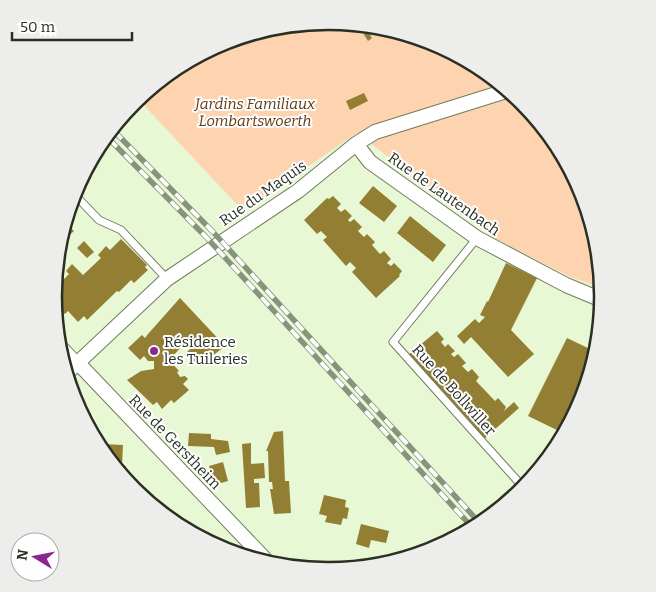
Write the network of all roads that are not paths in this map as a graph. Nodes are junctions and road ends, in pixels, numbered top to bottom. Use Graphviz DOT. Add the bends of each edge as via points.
graph roads {
  1 [pos="499,93"];
  2 [pos="356,144"];
  3 [pos="80,200"];
  4 [pos="477,238"];
  5 [pos="167,279"];
  6 [pos="594,297"];
  7 [pos="73,368"];
  8 [pos="518,482"];
  9 [pos="259,553"];
  1 -- 2 [label="street, Rue du Maquis" via="375,132"];
  2 -- 4 [label="street, Rue de Lautenbach" via="370,162"];
  2 -- 5 [label="street, Rue du Maquis" via="298,191"];
  3 -- 5 [label="lane" via="99,220 121,230"];
  4 -- 6 [label="street, Rue de Lautenbach"];
  4 -- 8 [label="lane, Rue de Bollwiller" via="393,342"];
  5 -- 7 [label="street, Rue du Maquis"];
  7 -- 9 [label="street, Rue de Gerstheim"];
}
